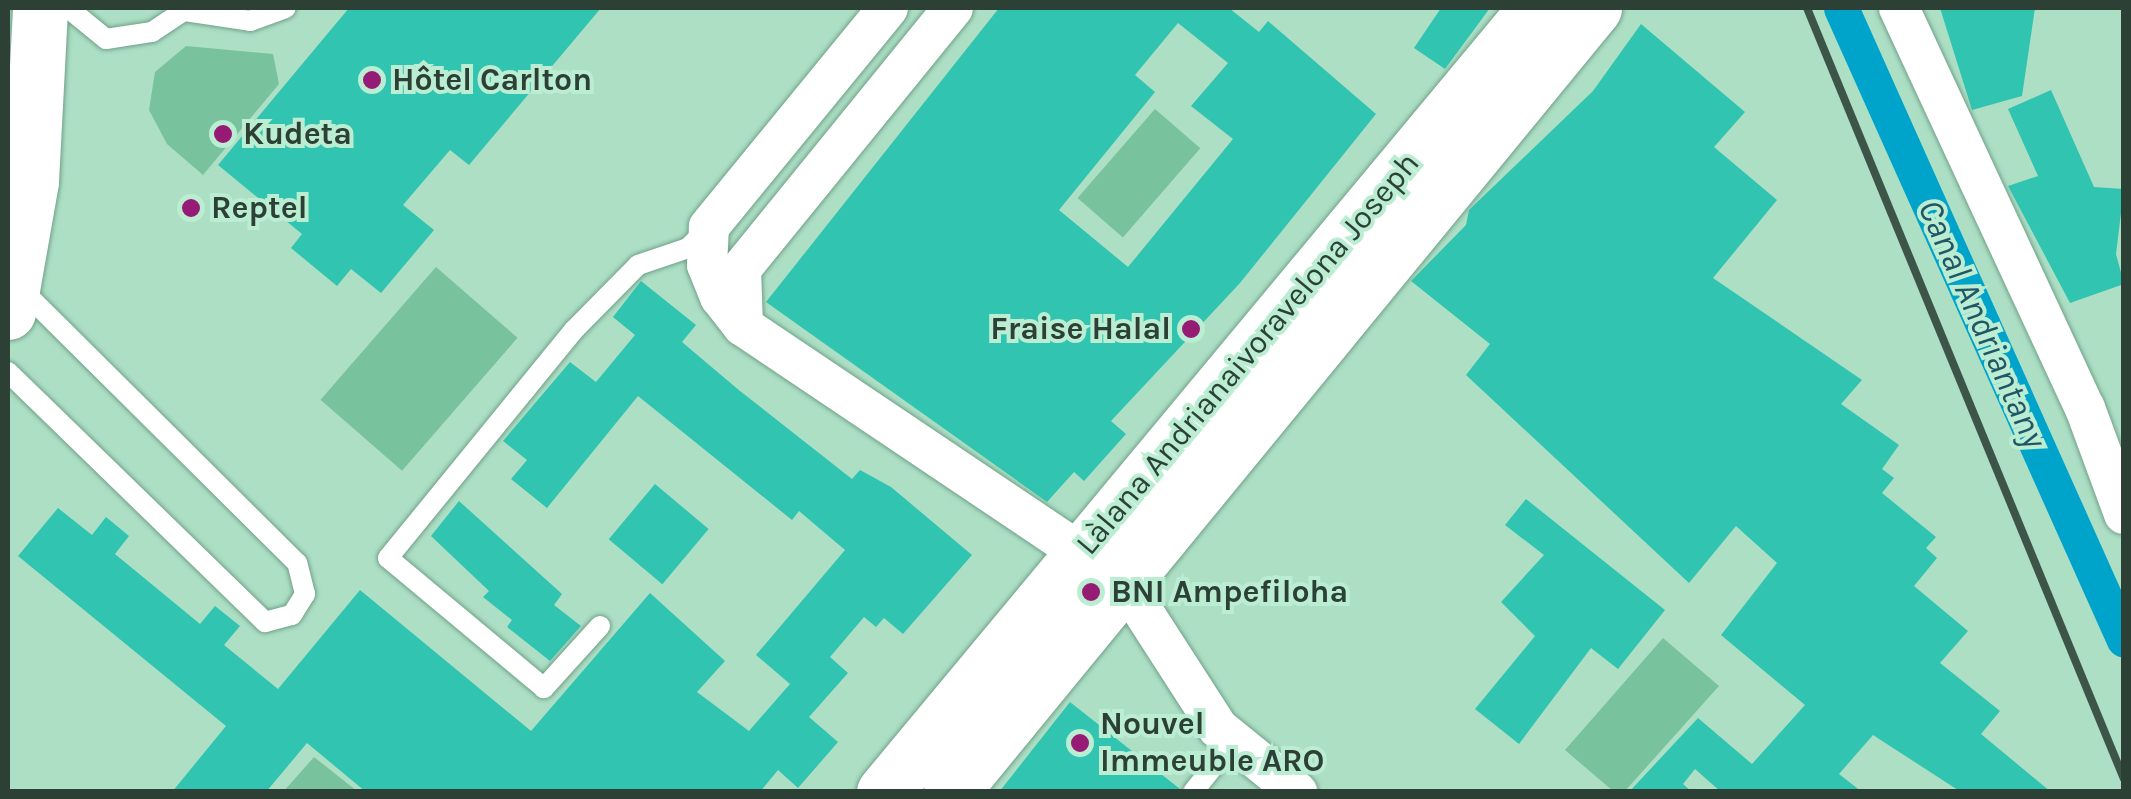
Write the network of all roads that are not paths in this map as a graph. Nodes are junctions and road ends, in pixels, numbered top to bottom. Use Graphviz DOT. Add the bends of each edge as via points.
graph roads {
  1 [pos="286,8"];
  2 [pos="888,8"];
  3 [pos="954,8"];
  4 [pos="1536,8"];
  5 [pos="1594,8"];
  6 [pos="1899,8"];
  7 [pos="186,9"];
  8 [pos="39,11"];
  9 [pos="709,227"];
  10 [pos="10,296"];
  11 [pos="743,326"];
  12 [pos="8,372"];
  13 [pos="2124,514"];
  14 [pos="1104,566"];
  15 [pos="600,626"];
  16 [pos="1235,740"];
  17 [pos="884,792"];
  18 [pos="951,792"];
  19 [pos="1192,792"];
  20 [pos="1297,792"];
  1 -- 7 [label="lane" via="250,21"];
  2 -- 9 [label="street"];
  3 -- 11 [label="street" via="741,269"];
  4 -- 14 [label="main road, Làlana Andrianaivoravelona Joseph"];
  5 -- 14 [label="main road, Làlana Andrianaivoravelona Joseph"];
  6 -- 13 [label="street" via="2078,390"];
  7 -- 8 [label="lane" via="152,32 106,39"];
  8 -- 10 [label="main road" via="40,86"];
  9 -- 11 [label="street" via="707,265"];
  9 -- 15 [label="lane" via="688,248 638,265 574,330 388,558 544,688"];
  10 -- 12 [label="lane" via="297,563 304,594 292,615 265,622"];
  11 -- 14 [label="street"];
  14 -- 16 [label="street"];
  14 -- 17 [label="main road, Làlana Andrianaivoravelona Joseph"];
  14 -- 18 [label="main road, Làlana Andrianaivoravelona Joseph"];
  16 -- 19 [label="lane"];
  16 -- 20 [label="street"];
}
